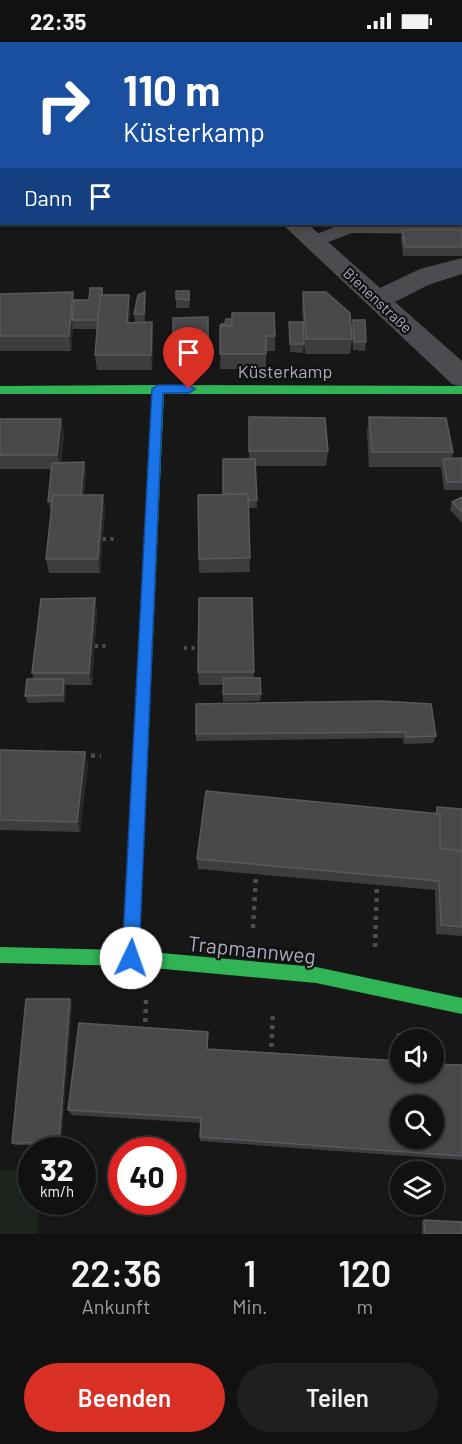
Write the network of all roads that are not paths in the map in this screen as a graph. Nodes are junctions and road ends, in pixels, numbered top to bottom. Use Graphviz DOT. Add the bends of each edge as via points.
graph roads {
  1 [pos="295,225"];
  2 [pos="462,228"];
  3 [pos="315,241"];
  4 [pos="462,266"];
  5 [pos="379,300"];
  6 [pos="462,377"];
  7 [pos="158,389"];
  8 [pos="0,390"];
  9 [pos="462,390"];
  10 [pos="0,955"];
  11 [pos="131,958"];
  12 [pos="462,1006"];
  1 -- 3 [label="street, Bienenstraße"];
  2 -- 3 [label="lane" via="350,228"];
  3 -- 5 [label="street, Bienenstraße"];
  4 -- 5 [label="street" via="406,282"];
  5 -- 6 [label="street, Bienenstraße"];
  7 -- 8 [label="street, Küsterkamp"];
  7 -- 9 [label="street, Küsterkamp"];
  7 -- 11 [label="street"];
  10 -- 11 [label="street, Trapmannweg"];
  11 -- 12 [label="street, Trapmannweg" via="316,975"];
}
